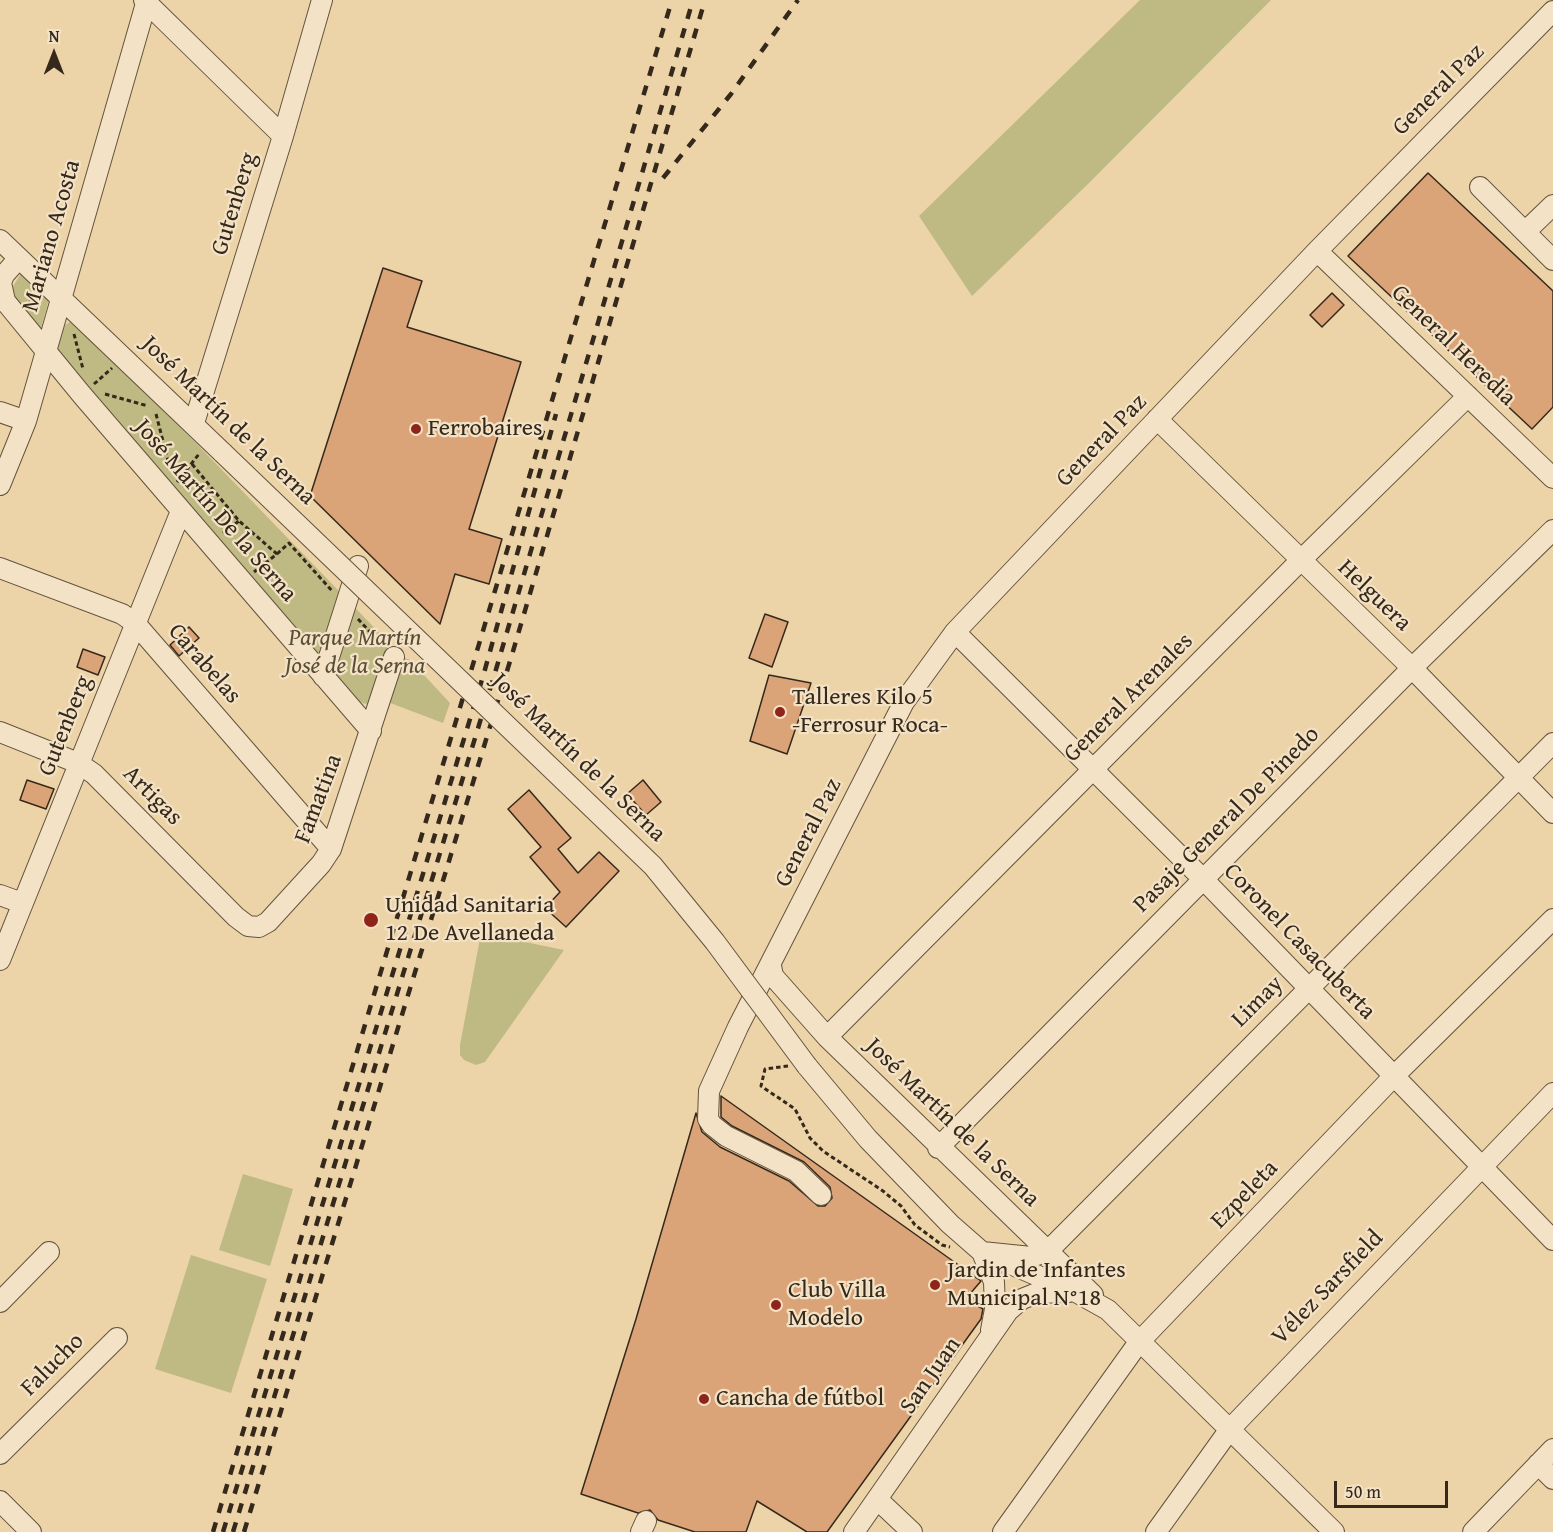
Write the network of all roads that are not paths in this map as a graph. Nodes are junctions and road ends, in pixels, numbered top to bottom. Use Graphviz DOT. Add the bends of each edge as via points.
graph roads {
  1 [pos="322,0"];
  2 [pos="146,1"];
  3 [pos="1553,11"];
  4 [pos="283,136"];
  5 [pos="1480,187"];
  6 [pos="1553,204"];
  7 [pos="1525,232"];
  8 [pos="0,240"];
  9 [pos="1317,251"];
  10 [pos="19,258"];
  11 [pos="1553,260"];
  12 [pos="61,296"];
  13 [pos="45,351"];
  14 [pos="1468,396"];
  15 [pos="0,412"];
  16 [pos="1157,419"];
  17 [pos="26,421"];
  18 [pos="194,423"];
  19 [pos="1553,478"];
  20 [pos="0,485"];
  21 [pos="181,511"];
  22 [pos="1553,530"];
  23 [pos="1301,560"];
  24 [pos="358,566"];
  25 [pos="0,568"];
  26 [pos="135,623"];
  27 [pos="955,632"];
  28 [pos="394,657"];
  29 [pos="1412,668"];
  30 [pos="323,676"];
  31 [pos="371,731"];
  32 [pos="0,732"];
  33 [pos="1553,743"];
  34 [pos="78,763"];
  35 [pos="1094,770"];
  36 [pos="1519,777"];
  37 [pos="1553,813"];
  38 [pos="331,849"];
  39 [pos="1204,880"];
  40 [pos="0,895"];
  41 [pos="22,903"];
  42 [pos="1553,919"];
  43 [pos="248,926"];
  44 [pos="0,960"];
  45 [pos="771,966"];
  46 [pos="1309,988"];
  47 [pos="827,1037"];
  48 [pos="1394,1077"];
  49 [pos="1553,1092"];
  50 [pos="938,1148"];
  51 [pos="1481,1165"];
  52 [pos="821,1195"];
  53 [pos="1553,1240"];
  54 [pos="982,1251"];
  55 [pos="1048,1251"];
  56 [pos="49,1252"];
  57 [pos="1076,1292"];
  58 [pos="0,1302"];
  59 [pos="1108,1310"];
  60 [pos="989,1337"];
  61 [pos="117,1338"];
  62 [pos="1139,1342"];
  63 [pos="1230,1429"];
  64 [pos="1553,1449"];
  65 [pos="0,1454"];
  66 [pos="1538,1464"];
  67 [pos="1553,1479"];
  68 [pos="878,1499"];
  69 [pos="0,1501"];
  70 [pos="31,1532"];
  71 [pos="854,1532"];
  72 [pos="912,1532"];
  73 [pos="1003,1532"];
  74 [pos="1156,1532"];
  75 [pos="1334,1532"];
  76 [pos="1473,1532"];
  1 -- 4 [label="street, Gutenberg"];
  2 -- 4 [label="street"];
  2 -- 12 [label="street, Mariano Acosta"];
  3 -- 9 [label="street, General Paz"];
  4 -- 18 [label="street, Gutenberg"];
  5 -- 7 [label="street"];
  6 -- 7 [label="street"];
  7 -- 11 [label="street"];
  8 -- 10 [label="street, José Martín de la Serna"];
  9 -- 14 [label="street, General Heredia"];
  9 -- 16 [label="street, General Paz"];
  10 -- 12 [label="street, José Martín de la Serna"];
  10 -- 13 [label="street, José Martín De la Serna" via="4,275 2,292 5,302"];
  12 -- 13 [label="street, Mariano Acosta"];
  12 -- 18 [label="street, José Martín de la Serna"];
  13 -- 17 [label="street, Mariano Acosta"];
  13 -- 21 [label="street, José Martín De la Serna" via="85,392"];
  14 -- 19 [label="street, General Heredia"];
  14 -- 23 [label="street, General Arenales"];
  15 -- 17 [label="street"];
  16 -- 23 [label="street, Helguera"];
  16 -- 27 [label="street, General Paz"];
  17 -- 20 [label="street, Mariano Acosta"];
  18 -- 54 [label="street, José Martín de la Serna, bridge" via="201,443 653,866 868,1139 916,1191"];
  21 -- 26 [label="street, Gutenberg"];
  21 -- 30 [label="street, José Martín De la Serna"];
  22 -- 29 [label="street, Pasaje General De Pinedo"];
  23 -- 29 [label="street, Helguera"];
  23 -- 35 [label="street, General Arenales"];
  24 -- 30 [label="street"];
  25 -- 26 [label="street, Carabelas" via="122,614"];
  26 -- 34 [label="street, Gutenberg"];
  26 -- 38 [label="street, Carabelas"];
  27 -- 35 [label="street, Coronel Casacuberta"];
  27 -- 45 [label="street, General Paz" via="904,702"];
  28 -- 31 [label="street, Famatina"];
  29 -- 36 [label="street, Helguera"];
  29 -- 39 [label="street, Pasaje General De Pinedo"];
  30 -- 31 [label="street, José Martín De la Serna"];
  31 -- 38 [label="street, Famatina"];
  32 -- 34 [label="street, Artigas"];
  33 -- 36 [label="street, Limay"];
  34 -- 41 [label="street, Gutenberg"];
  34 -- 43 [label="street, Artigas" via="94,774"];
  35 -- 39 [label="street, Coronel Casacuberta"];
  35 -- 47 [label="street, General Arenales"];
  36 -- 37 [label="street, Helguera"];
  36 -- 46 [label="street, Limay"];
  38 -- 43 [label="street, Famatina" via="268,922 259,927"];
  39 -- 46 [label="street, Coronel Casacuberta"];
  39 -- 50 [label="street, Pasaje General De Pinedo"];
  40 -- 41 [label="street"];
  41 -- 44 [label="street, Gutenberg"];
  42 -- 48 [label="street, Ezpeleta"];
  45 -- 47 [label="street, José Martín de la Serna" via="773,976"];
  45 -- 52 [label="street, General Paz" via="714,1074 708,1119 726,1136 796,1171"];
  46 -- 48 [label="street, Coronel Casacuberta"];
  46 -- 55 [label="street, Limay"];
  47 -- 50 [label="street, José Martín de la Serna"];
  48 -- 51 [label="street, Coronel Casacuberta"];
  48 -- 62 [label="street, Ezpeleta"];
  49 -- 51 [label="street, Vélez Sarsfield"];
  50 -- 55 [label="street, José Martín de la Serna"];
  51 -- 53 [label="street, Coronel Casacuberta"];
  51 -- 63 [label="street, Vélez Sarsfield"];
  54 -- 55 [label="street" via="1031,1257"];
  54 -- 57 [label="street, José Martín de la Serna"];
  54 -- 60 [label="street, San Juan" via="990,1267 995,1297"];
  55 -- 59 [label="street, José Martín de la Serna"];
  56 -- 58 [label="street"];
  57 -- 59 [label="street, José Martín de la Serna"];
  57 -- 60 [label="street, San Juan" via="1043,1293 1022,1299"];
  59 -- 62 [label="street, José Martín de la Serna"];
  60 -- 68 [label="street, San Juan"];
  61 -- 65 [label="street, Falucho"];
  62 -- 63 [label="street, José Martín de la Serna"];
  62 -- 73 [label="street, Ezpeleta"];
  63 -- 74 [label="street, Vélez Sarsfield"];
  63 -- 75 [label="street, José Martín de la Serna"];
  64 -- 66 [label="street"];
  66 -- 67 [label="street"];
  66 -- 76 [label="street"];
  68 -- 71 [label="street, San Juan"];
  68 -- 72 [label="street"];
  69 -- 70 [label="street"];
}
